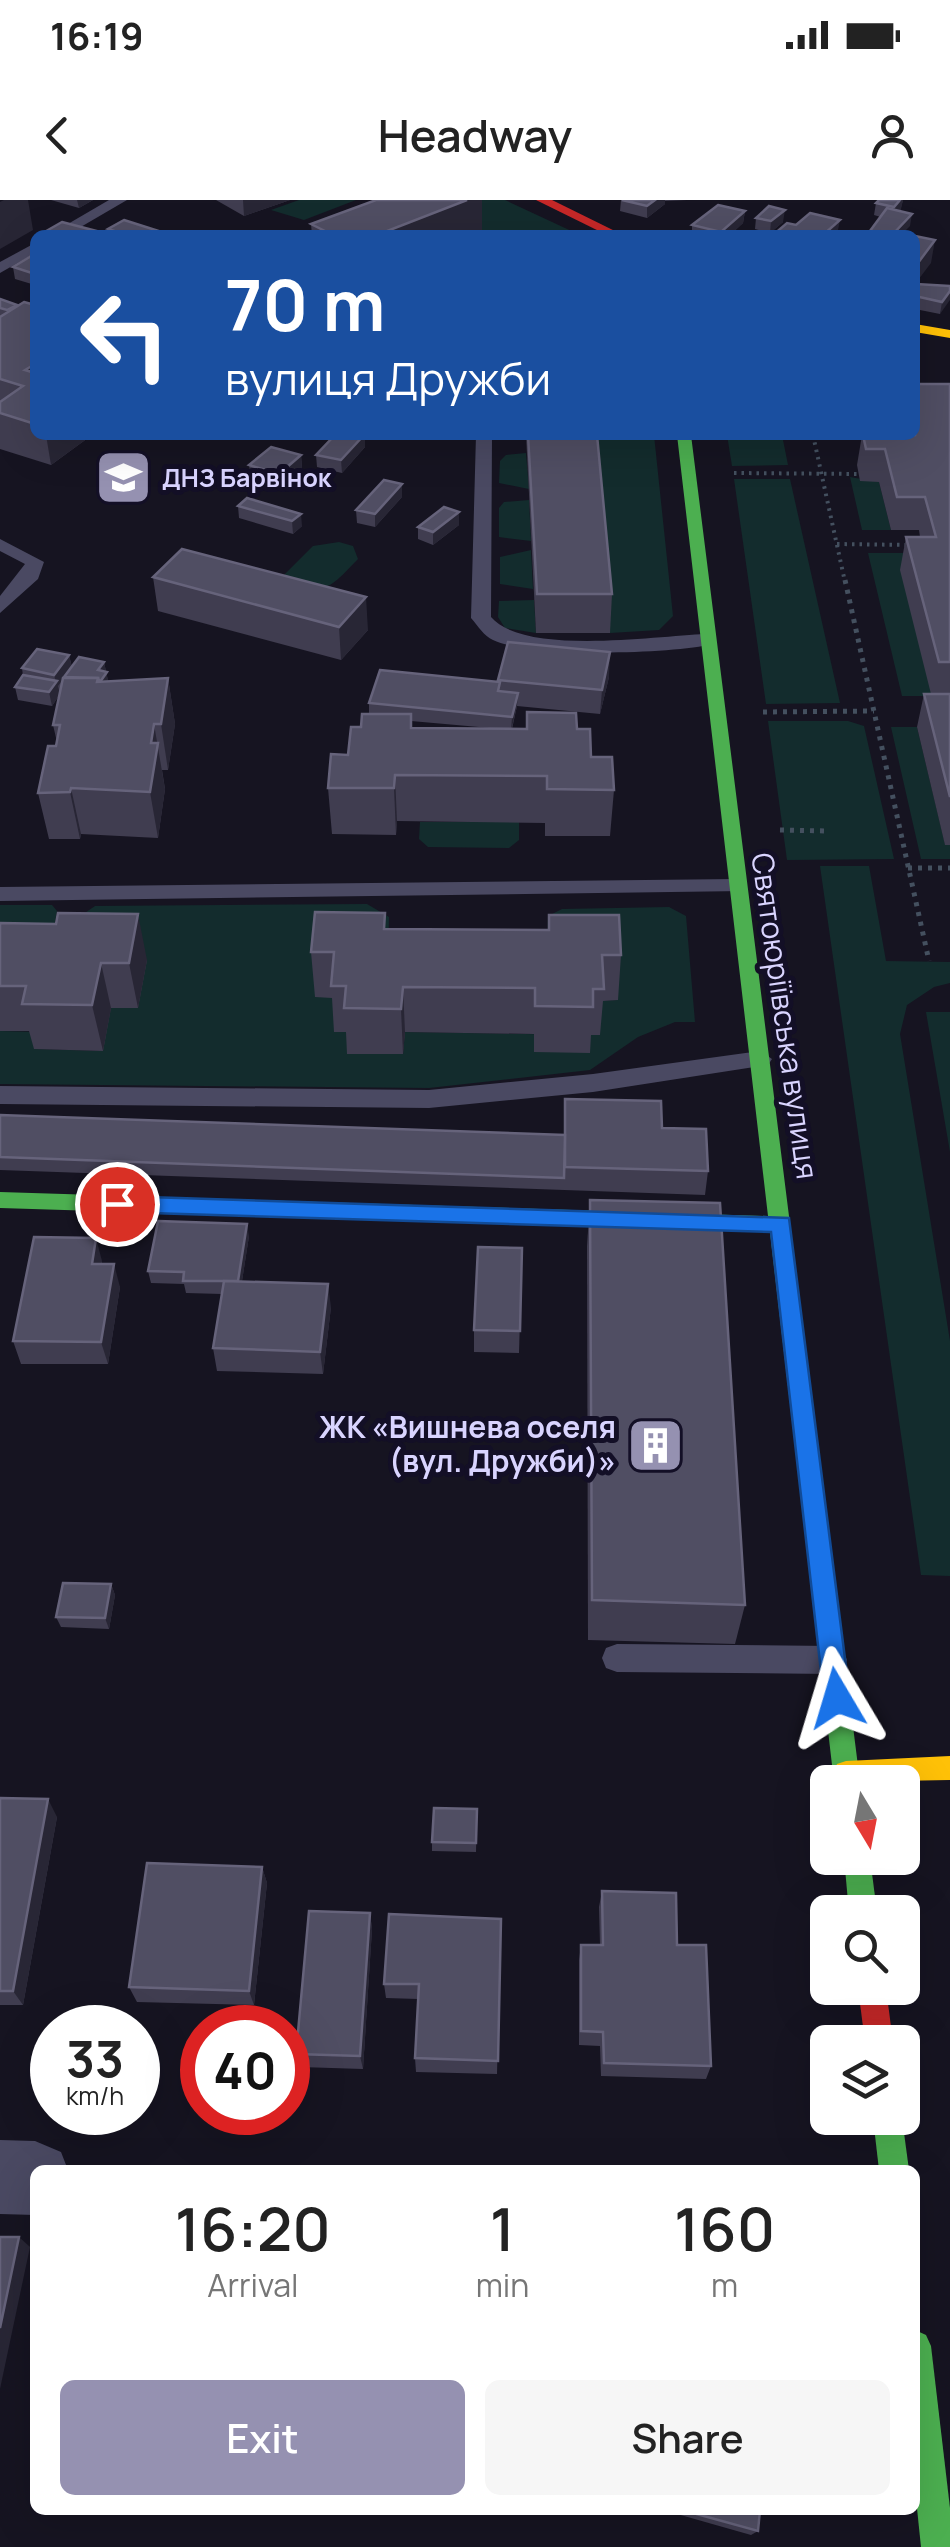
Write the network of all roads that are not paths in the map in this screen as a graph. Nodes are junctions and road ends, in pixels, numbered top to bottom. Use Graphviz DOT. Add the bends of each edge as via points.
graph roads {
  1 [pos="120,200"];
  2 [pos="542,200"];
  3 [pos="65,230"];
  4 [pos="606,230"];
  5 [pos="30,250"];
  6 [pos="0,268"];
  7 [pos="920,329"];
  8 [pos="950,334"];
  9 [pos="484,440"];
  10 [pos="685,440"];
  11 [pos="0,544"];
  12 [pos="0,607"];
  13 [pos="706,640"];
  14 [pos="736,886"];
  15 [pos="0,894"];
  16 [pos="760,1059"];
  17 [pos="0,1095"];
  18 [pos="0,1200"];
  19 [pos="781,1224"];
  20 [pos="617,1658"];
  21 [pos="832,1660"];
  22 [pos="845,1765"];
  23 [pos="950,1768"];
  24 [pos="920,1771"];
  25 [pos="890,2135"];
  26 [pos="893,2165"];
  27 [pos="0,2178"];
  28 [pos="30,2178"];
  29 [pos="920,2390"];
  30 [pos="938,2547"];
  1 -- 3 [label="lane"];
  2 -- 4 [label="street"];
  5 -- 6 [label="lane"];
  7 -- 8 [label="street"];
  9 -- 13 [label="lane" via="481,618 497,635 561,643"];
  10 -- 13 [label="street, Святоюріївська вулиця"];
  11 -- 12 [label="lane" via="34,562 31,576"];
  13 -- 14 [label="street, Святоюріївська вулиця"];
  14 -- 15 [label="lane"];
  14 -- 16 [label="street, Святоюріївська вулиця"];
  16 -- 17 [label="lane" via="429,1099"];
  16 -- 19 [label="street, Святоюріївська вулиця"];
  18 -- 19 [label="street"];
  19 -- 21 [label="street, Святоюріївська вулиця"];
  20 -- 21 [label="lane"];
  21 -- 22 [label="street, Святоюріївська вулиця"];
  23 -- 24 [label="street"];
  25 -- 26 [label="street"];
  27 -- 28 [label="street"];
  29 -- 30 [label="street"];
}
